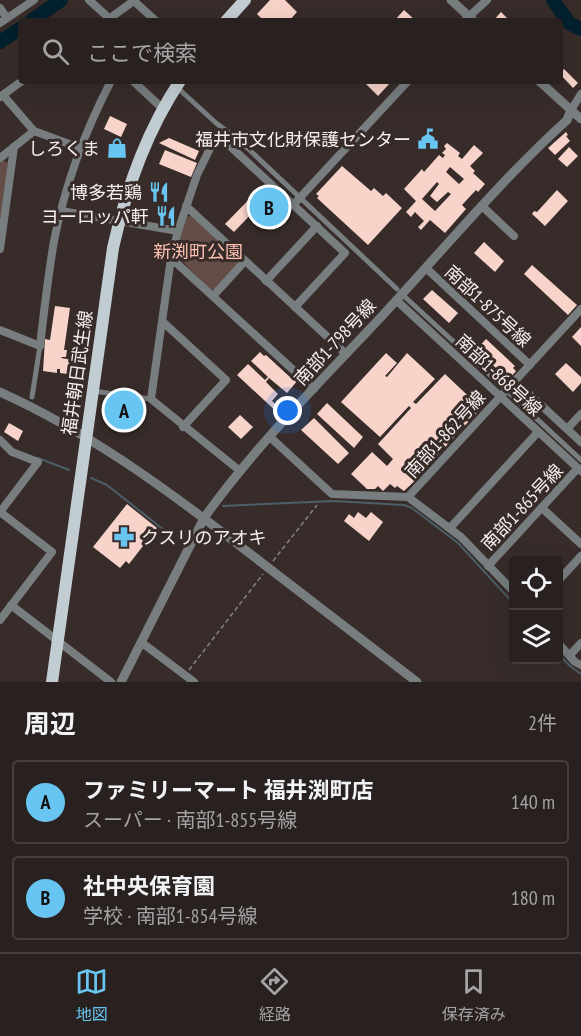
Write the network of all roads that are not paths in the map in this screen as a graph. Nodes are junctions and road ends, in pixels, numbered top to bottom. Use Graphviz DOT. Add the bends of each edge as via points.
graph roads {
  1 [pos="34,0"];
  2 [pos="89,0"];
  3 [pos="135,0"];
  4 [pos="245,0"];
  5 [pos="451,0"];
  6 [pos="487,0"];
  7 [pos="0,8"];
  8 [pos="106,18"];
  9 [pos="111,18"];
  10 [pos="153,18"];
  11 [pos="229,18"];
  12 [pos="467,18"];
  13 [pos="471,18"];
  14 [pos="3,20"];
  15 [pos="18,84"];
  16 [pos="110,84"];
  17 [pos="136,84"];
  18 [pos="405,84"];
  19 [pos="542,84"];
  20 [pos="180,85"];
  21 [pos="581,94"];
  22 [pos="2,96"];
  23 [pos="163,109"];
  24 [pos="572,110"];
  25 [pos="581,119"];
  26 [pos="34,131"];
  27 [pos="14,147"];
  28 [pos="80,148"];
  29 [pos="0,158"];
  30 [pos="300,197"];
  31 [pos="294,204"];
  32 [pos="186,206"];
  33 [pos="483,206"];
  34 [pos="61,211"];
  35 [pos="119,220"];
  36 [pos="317,226"];
  37 [pos="178,231"];
  38 [pos="514,236"];
  39 [pos="0,249"];
  40 [pos="171,258"];
  41 [pos="244,262"];
  42 [pos="426,268"];
  43 [pos="266,281"];
  44 [pos="397,289"];
  45 [pos="213,296"];
  46 [pos="401,298"];
  47 [pos="295,308"];
  48 [pos="581,309"];
  49 [pos="163,322"];
  50 [pos="0,330"];
  51 [pos="40,346"];
  52 [pos="346,354"];
  53 [pos="530,365"];
  54 [pos="515,381"];
  55 [pos="503,387"];
  56 [pos="314,389"];
  57 [pos="0,392"];
  58 [pos="100,393"];
  59 [pos="504,394"];
  60 [pos="32,396"];
  61 [pos="151,399"];
  62 [pos="581,414"];
  63 [pos="183,427"];
  64 [pos="567,429"];
  65 [pos="538,432"];
  66 [pos="85,437"];
  67 [pos="270,437"];
  68 [pos="0,440"];
  69 [pos="581,442"];
  70 [pos="581,460"];
  71 [pos="579,470"];
  72 [pos="240,471"];
  73 [pos="408,497"];
  74 [pos="542,508"];
  75 [pos="0,512"];
  76 [pos="204,518"];
  77 [pos="450,528"];
  78 [pos="581,544"];
  79 [pos="581,556"];
  80 [pos="488,566"];
  81 [pos="563,576"];
  82 [pos="509,588"];
  83 [pos="11,605"];
  84 [pos="0,620"];
  85 [pos="58,641"];
  86 [pos="141,642"];
  87 [pos="581,643"];
  88 [pos="563,647"];
  89 [pos="570,655"];
  90 [pos="581,665"];
  91 [pos="182,679"];
  92 [pos="52,682"];
  93 [pos="111,682"];
  94 [pos="121,682"];
  95 [pos="194,682"];
  96 [pos="417,682"];
  1 -- 14 [label="street"];
  2 -- 8 [label="street"];
  3 -- 9 [label="street"];
  3 -- 10 [label="street"];
  4 -- 11 [label="main road"];
  5 -- 12 [label="street"];
  6 -- 13 [label="street"];
  7 -- 14 [label="street"];
  15 -- 22 [label="street"];
  16 -- 28 [label="street"];
  17 -- 23 [label="street"];
  18 -- 30 [label="street"];
  19 -- 24 [label="street"];
  20 -- 23 [label="main road, 福井朝日武生線"];
  20 -- 30 [label="street" via="216,123"];
  21 -- 24 [label="street"];
  22 -- 26 [label="street"];
  23 -- 35 [label="main road, 福井朝日武生線" via="141,154"];
  24 -- 25 [label="street"];
  24 -- 33 [label="street, 南部1-798号線" via="567,120"];
  26 -- 27 [label="street"];
  26 -- 28 [label="street"];
  27 -- 29 [label="street"];
  27 -- 39 [label="street"];
  28 -- 34 [label="street"];
  30 -- 31 [label="street"];
  30 -- 44 [label="street"];
  31 -- 32 [label="street" via="217,134"];
  31 -- 36 [label="street"];
  32 -- 37 [label="street"];
  32 -- 41 [label="street"];
  33 -- 38 [label="street"];
  33 -- 42 [label="street, 南部1-798号線"];
  34 -- 35 [label="street"];
  34 -- 51 [label="street"];
  35 -- 37 [label="street"];
  35 -- 66 [label="main road, 福井朝日武生線"];
  36 -- 43 [label="street"];
  36 -- 47 [label="street" via="345,253"];
  37 -- 40 [label="street"];
  40 -- 45 [label="street"];
  40 -- 49 [label="street"];
  41 -- 43 [label="street"];
  41 -- 45 [label="street"];
  42 -- 46 [label="street, 南部1-798号線"];
  42 -- 53 [label="street, 南部1-875号線"];
  43 -- 47 [label="street"];
  45 -- 56 [label="street"];
  46 -- 52 [label="street, 南部1-798号線"];
  46 -- 55 [label="street"];
  46 -- 59 [label="street, 南部1-868号線"];
  47 -- 52 [label="street"];
  48 -- 53 [label="street, 南部1-862号線"];
  49 -- 61 [label="street"];
  49 -- 63 [label="street" via="226,380"];
  50 -- 51 [label="street"];
  51 -- 60 [label="street"];
  52 -- 56 [label="street, 南部1-798号線"];
  53 -- 54 [label="street, 南部1-862号線"];
  54 -- 59 [label="street, 南部1-862号線"];
  54 -- 64 [label="street"];
  56 -- 67 [label="street, 南部1-798号線"];
  57 -- 66 [label="street"];
  58 -- 61 [label="street"];
  59 -- 65 [label="street, 南部1-868号線"];
  59 -- 70 [label="street"];
  59 -- 73 [label="street, 南部1-862号線"];
  61 -- 63 [label="street"];
  62 -- 64 [label="street"];
  63 -- 72 [label="street"];
  64 -- 69 [label="street"];
  65 -- 71 [label="street, 南部1-868号線"];
  65 -- 77 [label="street"];
  66 -- 76 [label="street" via="133,466"];
  66 -- 85 [label="main road, 福井朝日武生線"];
  67 -- 72 [label="street, 南部1-798号線"];
  67 -- 73 [label="street, 南部1-862号線" via="332,494"];
  68 -- 75 [label="street" via="12,452 38,462"];
  71 -- 74 [label="street, 南部1-865号線"];
  72 -- 76 [label="street, 南部1-798号線"];
  73 -- 77 [label="street"];
  74 -- 78 [label="street"];
  74 -- 80 [label="street, 南部1-865号線"];
  75 -- 83 [label="street" via="52,552"];
  76 -- 86 [label="street, 南部1-798号線"];
  76 -- 96 [label="street"];
  77 -- 80 [label="street"];
  79 -- 81 [label="street"];
  80 -- 82 [label="street"];
  83 -- 84 [label="street"];
  83 -- 85 [label="street"];
  85 -- 92 [label="main road, 福井朝日武生線"];
  85 -- 93 [label="street"];
  86 -- 91 [label="street"];
  86 -- 94 [label="street, 南部1-798号線"];
  87 -- 89 [label="street"];
  88 -- 89 [label="street"];
  89 -- 90 [label="street"];
  91 -- 95 [label="street"];
}
